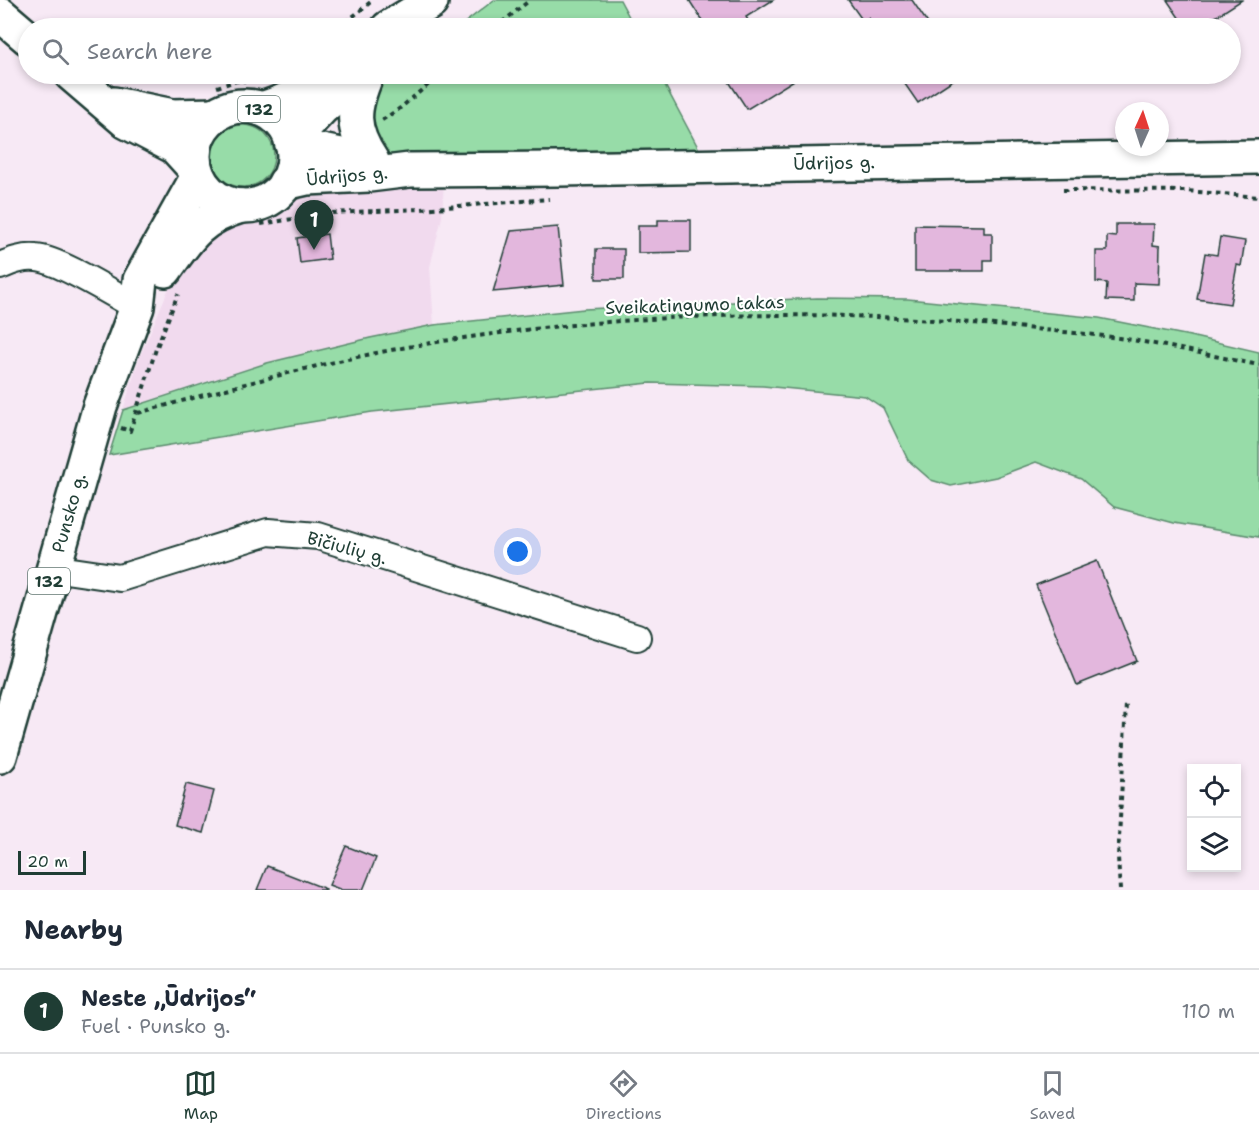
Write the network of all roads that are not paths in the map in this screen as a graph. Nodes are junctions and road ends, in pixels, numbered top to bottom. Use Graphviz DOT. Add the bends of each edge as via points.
graph roads {
  1 [pos="432,1"];
  2 [pos="0,14"];
  3 [pos="404,18"];
  4 [pos="416,18"];
  5 [pos="18,29"];
  6 [pos="83,84"];
  7 [pos="313,84"];
  8 [pos="350,84"];
  9 [pos="362,84"];
  10 [pos="104,101"];
  11 [pos="261,109"];
  12 [pos="215,115"];
  13 [pos="292,143"];
  14 [pos="1259,157"];
  15 [pos="372,161"];
  16 [pos="410,170"];
  17 [pos="197,172"];
  18 [pos="285,183"];
  19 [pos="250,216"];
  20 [pos="0,266"];
  21 [pos="137,307"];
  22 [pos="52,568"];
  23 [pos="637,637"];
  24 [pos="0,756"];
  1 -- 3 [label="main road"];
  1 -- 4 [label="main road"];
  2 -- 5 [label="main road"];
  6 -- 10 [label="main road"];
  7 -- 11 [label="main road, 132" via="296,97"];
  8 -- 13 [label="main road, 132" via="322,108"];
  9 -- 15 [label="main road" via="355,112 356,130"];
  10 -- 12 [label="main road" via="173,116"];
  10 -- 17 [label="main road" via="127,122 175,147"];
  11 -- 12 [label="main road, 132" via="237,106"];
  11 -- 13 [label="main road, 132" via="280,122"];
  12 -- 17 [label="main road, Punsko g. / 132" via="199,133 194,157"];
  13 -- 15 [label="main road, Ūdrijos g."];
  13 -- 18 [label="main road, 132" via="294,158"];
  14 -- 16 [label="main road, Ūdrijos g."];
  15 -- 16 [label="main road, Ūdrijos g."];
  16 -- 18 [label="main road, Ūdrijos g."];
  17 -- 19 [label="main road" via="205,188"];
  17 -- 21 [label="main road, Punsko g. / 132" via="140,280"];
  18 -- 19 [label="main road, Punsko g. / 132" via="266,200 254,204"];
  19 -- 21 [label="main road, Punsko g. / 132" via="213,216 199,227"];
  20 -- 21 [label="street" via="16,259 38,258"];
  21 -- 22 [label="main road, Punsko g. / 132" via="100,406"];
  22 -- 23 [label="street, Bičiulių g." via="120,578 268,532 318,536"];
  22 -- 24 [label="main road, Punsko g. / 132"];
}
